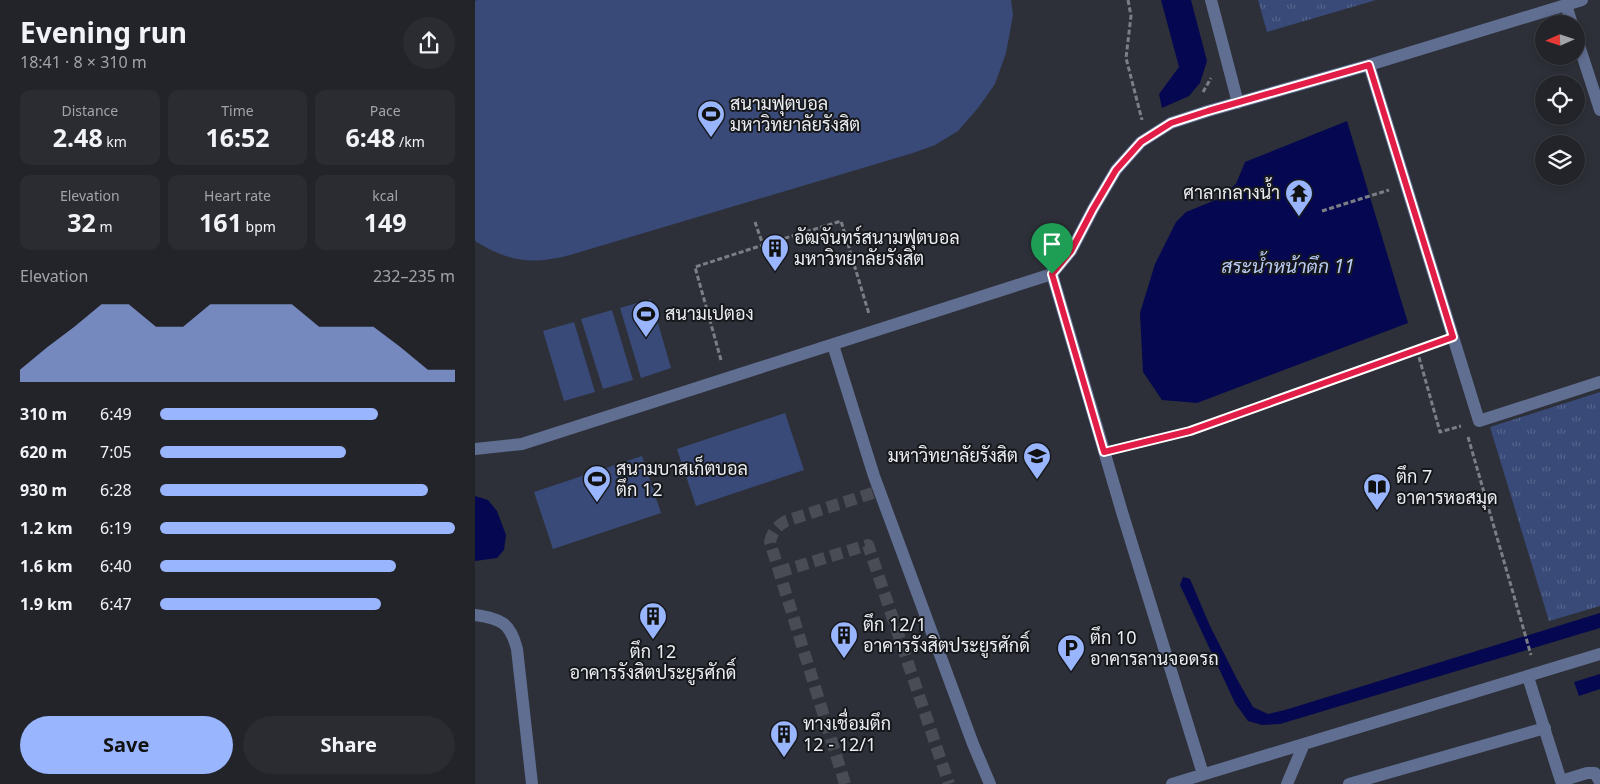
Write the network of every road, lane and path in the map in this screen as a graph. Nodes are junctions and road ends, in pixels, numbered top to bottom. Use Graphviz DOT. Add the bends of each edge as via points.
graph roads {
  1 [pos="1128,0"];
  2 [pos="1211,0"];
  3 [pos="1582,0"];
  4 [pos="1566,5"];
  5 [pos="1569,15"];
  6 [pos="1585,64"];
  7 [pos="1369,65"];
  8 [pos="1212,76"];
  9 [pos="1199,95"];
  10 [pos="1237,103"];
  11 [pos="1600,110"];
  12 [pos="1143,126"];
  13 [pos="1406,185"];
  14 [pos="1322,211"];
  15 [pos="755,222"];
  16 [pos="763,245"];
  17 [pos="1052,274"];
  18 [pos="870,317"];
  19 [pos="1453,337"];
  20 [pos="833,344"];
  21 [pos="1417,350"];
  22 [pos="722,363"];
  23 [pos="1600,382"];
  24 [pos="1465,425"];
  25 [pos="1467,433"];
  26 [pos="475,449"];
  27 [pos="1104,452"];
  28 [pos="475,614"];
  29 [pos="1530,652"];
  30 [pos="1600,654"];
  31 [pos="1528,677"];
  32 [pos="1545,728"];
  33 [pos="1304,744"];
  34 [pos="1203,774"];
  35 [pos="1555,782"];
  36 [pos="1600,782"];
  37 [pos="532,784"];
  38 [pos="989,784"];
  39 [pos="1172,784"];
  40 [pos="1287,784"];
  41 [pos="1349,784"];
  1 -- 12 [label="path" via="1131,16 1126,58"];
  2 -- 10 [label="street"];
  3 -- 4 [label="street"];
  4 -- 5 [label="street"];
  4 -- 7 [label="street"];
  6 -- 11 [label="street"];
  7 -- 10 [label="street"];
  7 -- 13 [label="street"];
  8 -- 9 [label="path"];
  10 -- 17 [label="street" via="1171,123 1141,142 1116,170 1071,251"];
  13 -- 14 [label="path"];
  13 -- 19 [label="street"];
  15 -- 16 [label="path"];
  16 -- 18 [label="path" via="841,221"];
  16 -- 22 [label="path" via="695,268"];
  17 -- 20 [label="street"];
  17 -- 27 [label="street"];
  19 -- 21 [label="path"];
  19 -- 23 [label="street" via="1479,420"];
  20 -- 26 [label="street" via="521,444"];
  20 -- 38 [label="street" via="874,476"];
  21 -- 24 [label="path" via="1440,432"];
  21 -- 27 [label="path" via="1190,431"];
  25 -- 29 [label="path"];
  27 -- 34 [label="street"];
  28 -- 37 [label="street" via="506,624 514,636"];
  30 -- 31 [label="street"];
  31 -- 32 [label="street"];
  31 -- 33 [label="street"];
  32 -- 35 [label="street"];
  32 -- 41 [label="street"];
  33 -- 34 [label="street"];
  33 -- 40 [label="street"];
  34 -- 39 [label="street"];
  35 -- 36 [label="street" via="1595,774"];
}
